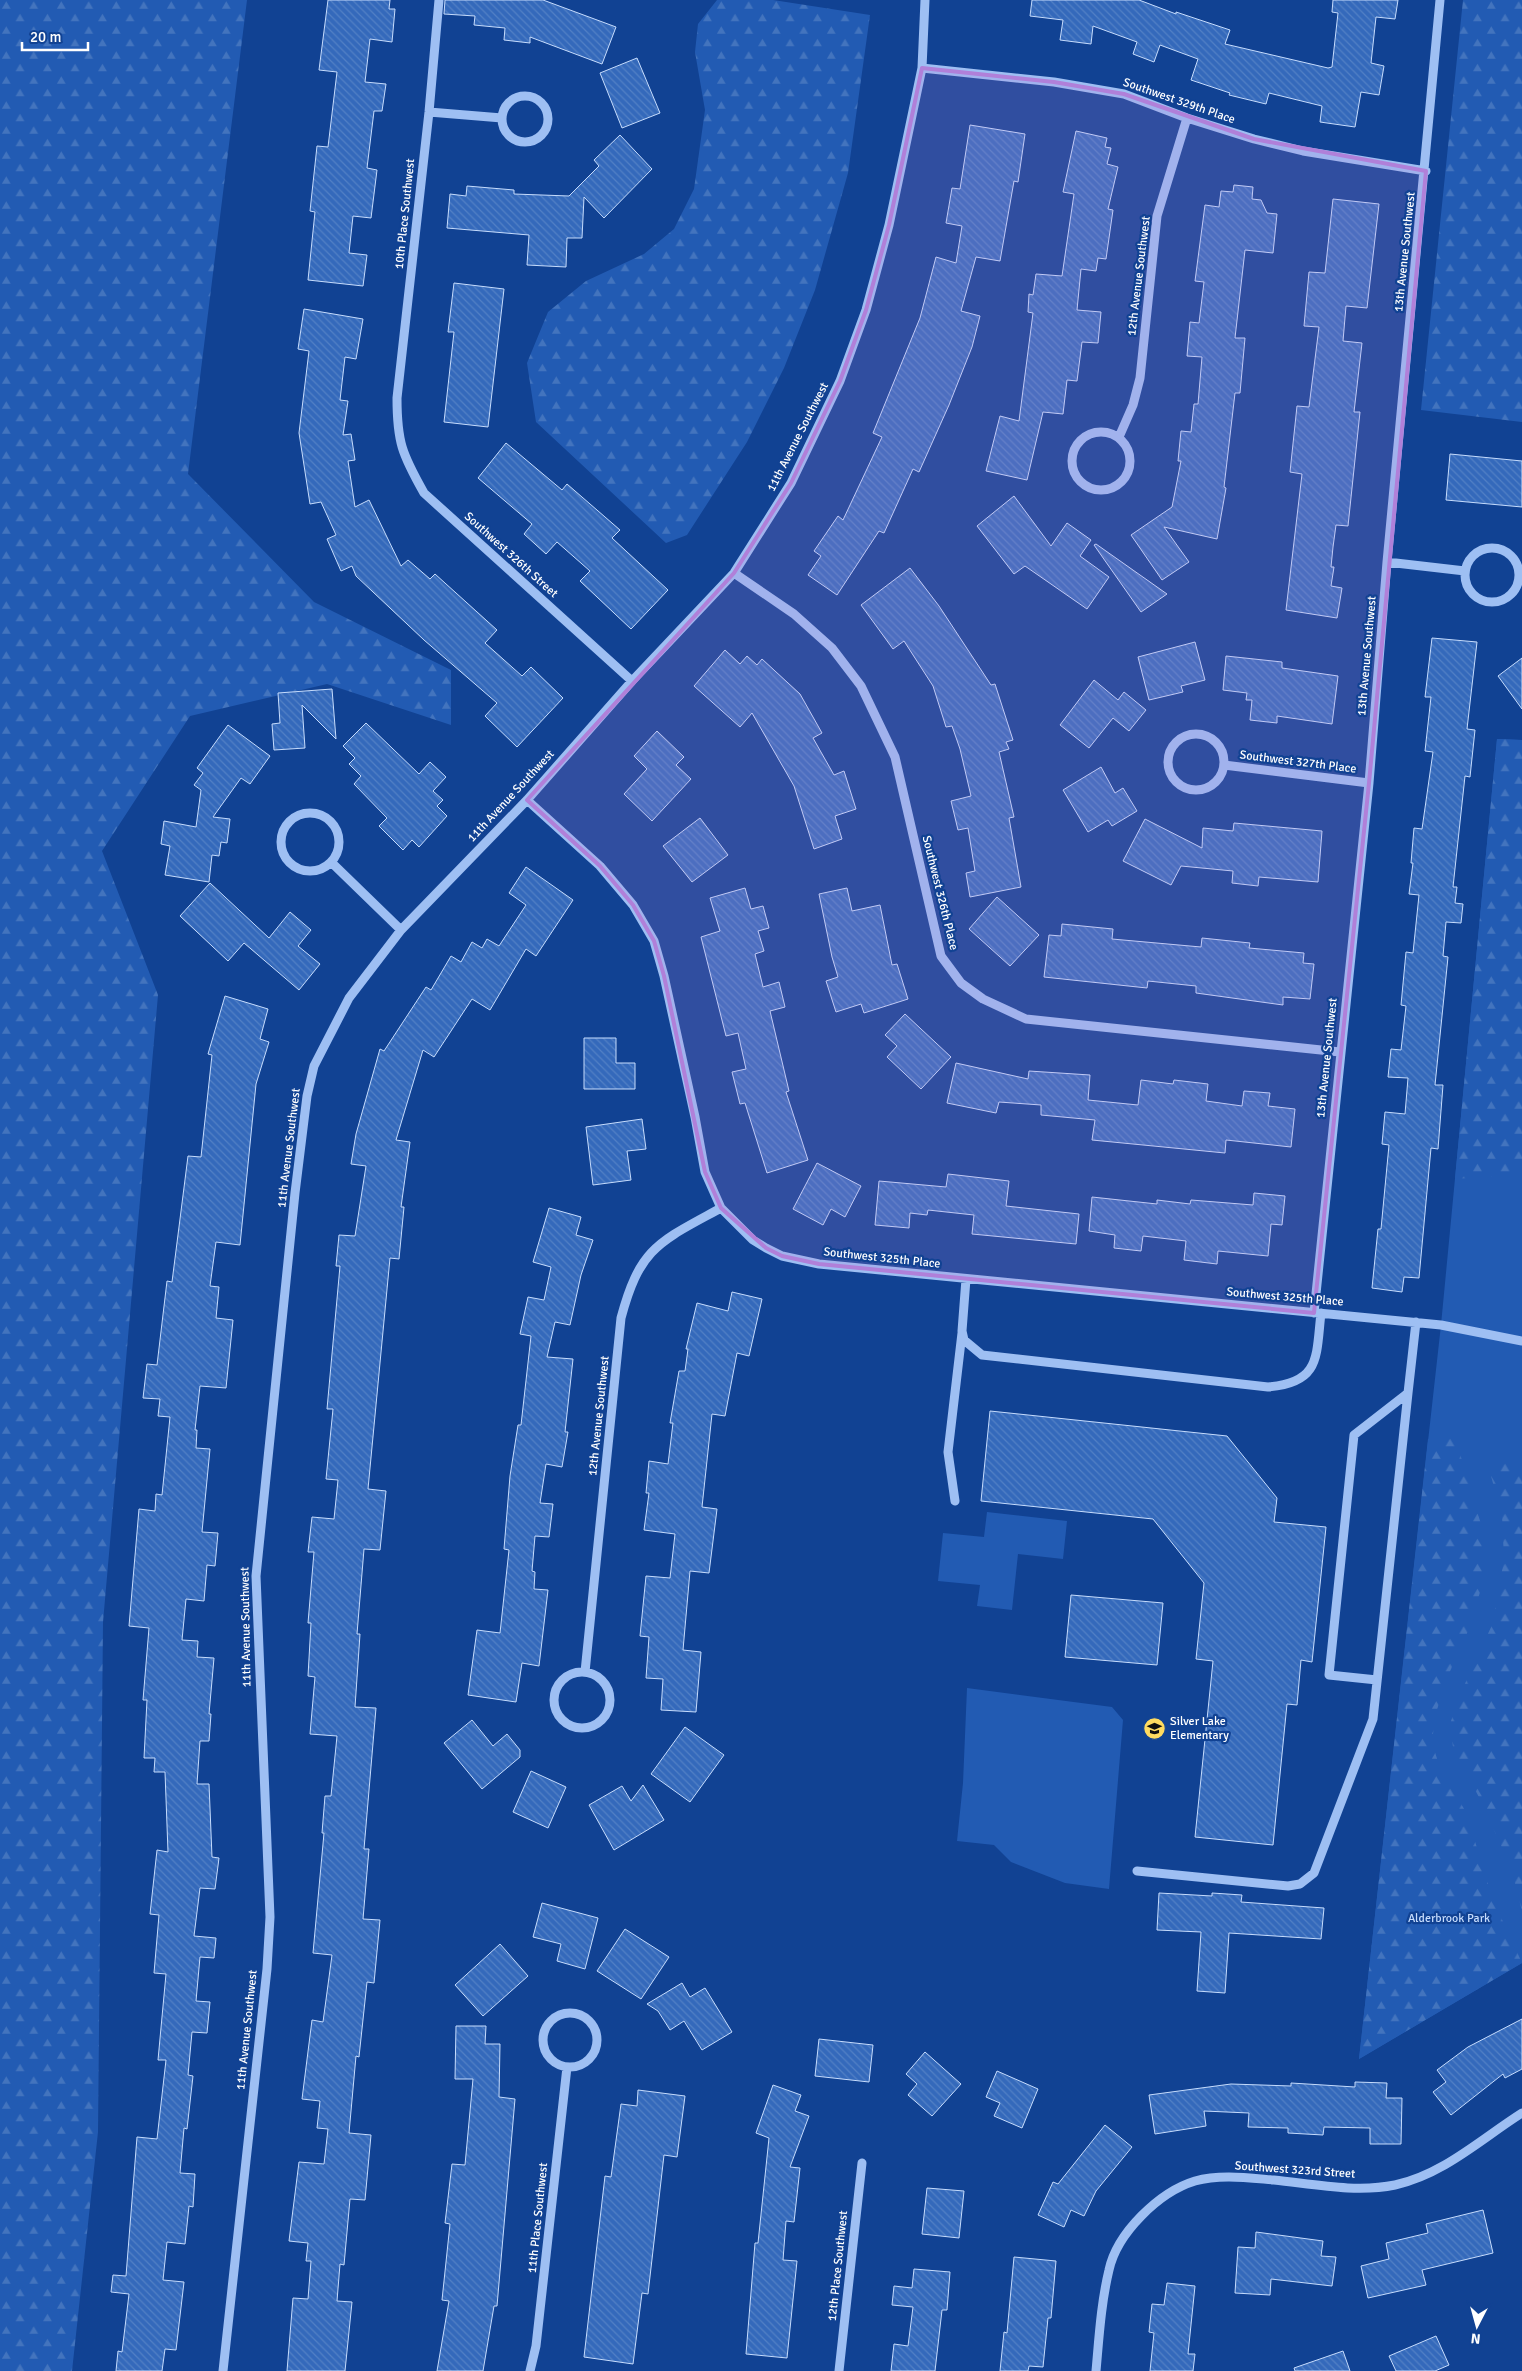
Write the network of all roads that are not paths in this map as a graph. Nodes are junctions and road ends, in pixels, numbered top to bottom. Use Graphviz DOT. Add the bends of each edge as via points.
graph roads {
  1 [pos="439,0"];
  2 [pos="925,0"];
  3 [pos="1440,0"];
  4 [pos="922,68"];
  5 [pos="429,112"];
  6 [pos="502,118"];
  7 [pos="1187,118"];
  8 [pos="1426,171"];
  9 [pos="397,431"];
  10 [pos="1120,437"];
  11 [pos="1387,562"];
  12 [pos="1465,571"];
  13 [pos="734,572"];
  14 [pos="632,681"];
  15 [pos="1224,765"];
  16 [pos="1369,783"];
  17 [pos="527,800"];
  18 [pos="331,862"];
  19 [pos="401,930"];
  20 [pos="1340,1052"];
  21 [pos="720,1208"];
  22 [pos="966,1279"];
  23 [pos="1318,1313"];
  24 [pos="1416,1322"];
  25 [pos="962,1330"];
  26 [pos="1522,1341"];
  27 [pos="1408,1393"];
  28 [pos="955,1501"];
  29 [pos="585,1672"];
  30 [pos="1377,1680"];
  31 [pos="1137,1871"];
  32 [pos="567,2067"];
  33 [pos="1522,2113"];
  34 [pos="862,2163"];
  35 [pos="223,2371"];
  36 [pos="530,2371"];
  37 [pos="839,2371"];
  38 [pos="1096,2371"];
  1 -- 5 [label="street, 10th Place Southwest"];
  2 -- 4 [label="street, 11th Avenue Southwest"];
  3 -- 8 [label="street, 13th Avenue Southwest"];
  4 -- 7 [label="street, Southwest 329th Place" via="1054,82 1124,94"];
  4 -- 13 [label="street, 11th Avenue Southwest" via="889,225 866,310 840,381 791,483"];
  5 -- 6 [label="street"];
  5 -- 9 [label="street, 10th Place Southwest" via="397,398"];
  6 -- 6 [label="street" via="508,134 523,142 540,137 548,121 543,104 527,96 510,102"];
  7 -- 8 [label="street, Southwest 329th Place" via="1303,151"];
  7 -- 10 [label="street, 12th Avenue Southwest" via="1158,216 1140,378"];
  8 -- 11 [label="street, 13th Avenue Southwest"];
  9 -- 14 [label="street, Southwest 326th Street" via="405,461 424,493"];
  10 -- 10 [label="street" via="1105,432 1090,433 1075,447 1073,467 1076,477 1084,484 1103,490 1122,483 1131,464 1130,454"];
  11 -- 12 [label="street"];
  11 -- 16 [label="street, 13th Avenue Southwest"];
  12 -- 12 [label="street" via="1469,590 1485,601 1494,602 1511,594 1520,578 1516,560 1500,548 1491,547 1474,555"];
  13 -- 14 [label="street, 11th Avenue Southwest"];
  13 -- 20 [label="street, Southwest 326th Place" via="794,614 832,648 861,686 895,758 941,956 961,983 983,999 1026,1019"];
  14 -- 17 [label="street, 11th Avenue Southwest"];
  15 -- 15 [label="street, Southwest 327th Place" via="1220,746 1204,734 1184,735 1170,749 1167,758 1171,777 1187,789 1207,788 1221,775"];
  15 -- 16 [label="street, Southwest 327th Place"];
  16 -- 20 [label="street, 13th Avenue Southwest"];
  17 -- 19 [label="street, 11th Avenue Southwest"];
  17 -- 21 [label="street, Southwest 325th Place" via="600,866 633,906 654,941 705,1172"];
  18 -- 18 [label="street" via="339,844 336,829 326,818 307,812 288,821 280,840 286,859 302,870 313,871"];
  18 -- 19 [label="street"];
  19 -- 35 [label="street, 11th Avenue Southwest" via="348,998 314,1066 306,1106 256,1576 270,1918"];
  20 -- 23 [label="street, 13th Avenue Southwest"];
  21 -- 22 [label="street, Southwest 325th Place" via="753,1240 782,1256 819,1264"];
  21 -- 29 [label="street, 12th Avenue Southwest" via="665,1238 644,1260 630,1287 621,1318"];
  22 -- 23 [label="street, Southwest 325th Place"];
  22 -- 25 [label="street"];
  23 -- 24 [label="street, Southwest 325th Place"];
  23 -- 25 [label="street, 13th Avenue Southwest" via="1316,1360 1312,1369 1288,1383 1268,1387 992,1358 982,1355 964,1340"];
  24 -- 26 [label="street, Southwest 325th Place"];
  24 -- 27 [label="street"];
  25 -- 28 [label="street" via="948,1452"];
  27 -- 30 [label="street"];
  27 -- 30 [label="street" via="1354,1435 1329,1675"];
  29 -- 29 [label="street" via="566,1677 554,1693 556,1712 562,1720 579,1729 598,1724 610,1708 611,1698 603,1681"];
  30 -- 31 [label="street" via="1373,1719 1314,1873 1307,1880 1288,1886"];
  32 -- 32 [label="street" via="585,2062 596,2047 597,2038 590,2021 573,2013 555,2017 548,2024 543,2041 550,2059"];
  32 -- 36 [label="street, 11th Place Southwest" via="536,2346"];
  33 -- 38 [label="street, Southwest 323rd Street" via="1460,2157 1428,2174 1394,2185 1333,2186 1216,2178 1194,2182 1170,2194 1142,2214 1120,2239 1109,2268"];
  34 -- 37 [label="street, 12th Place Southwest"];
}
